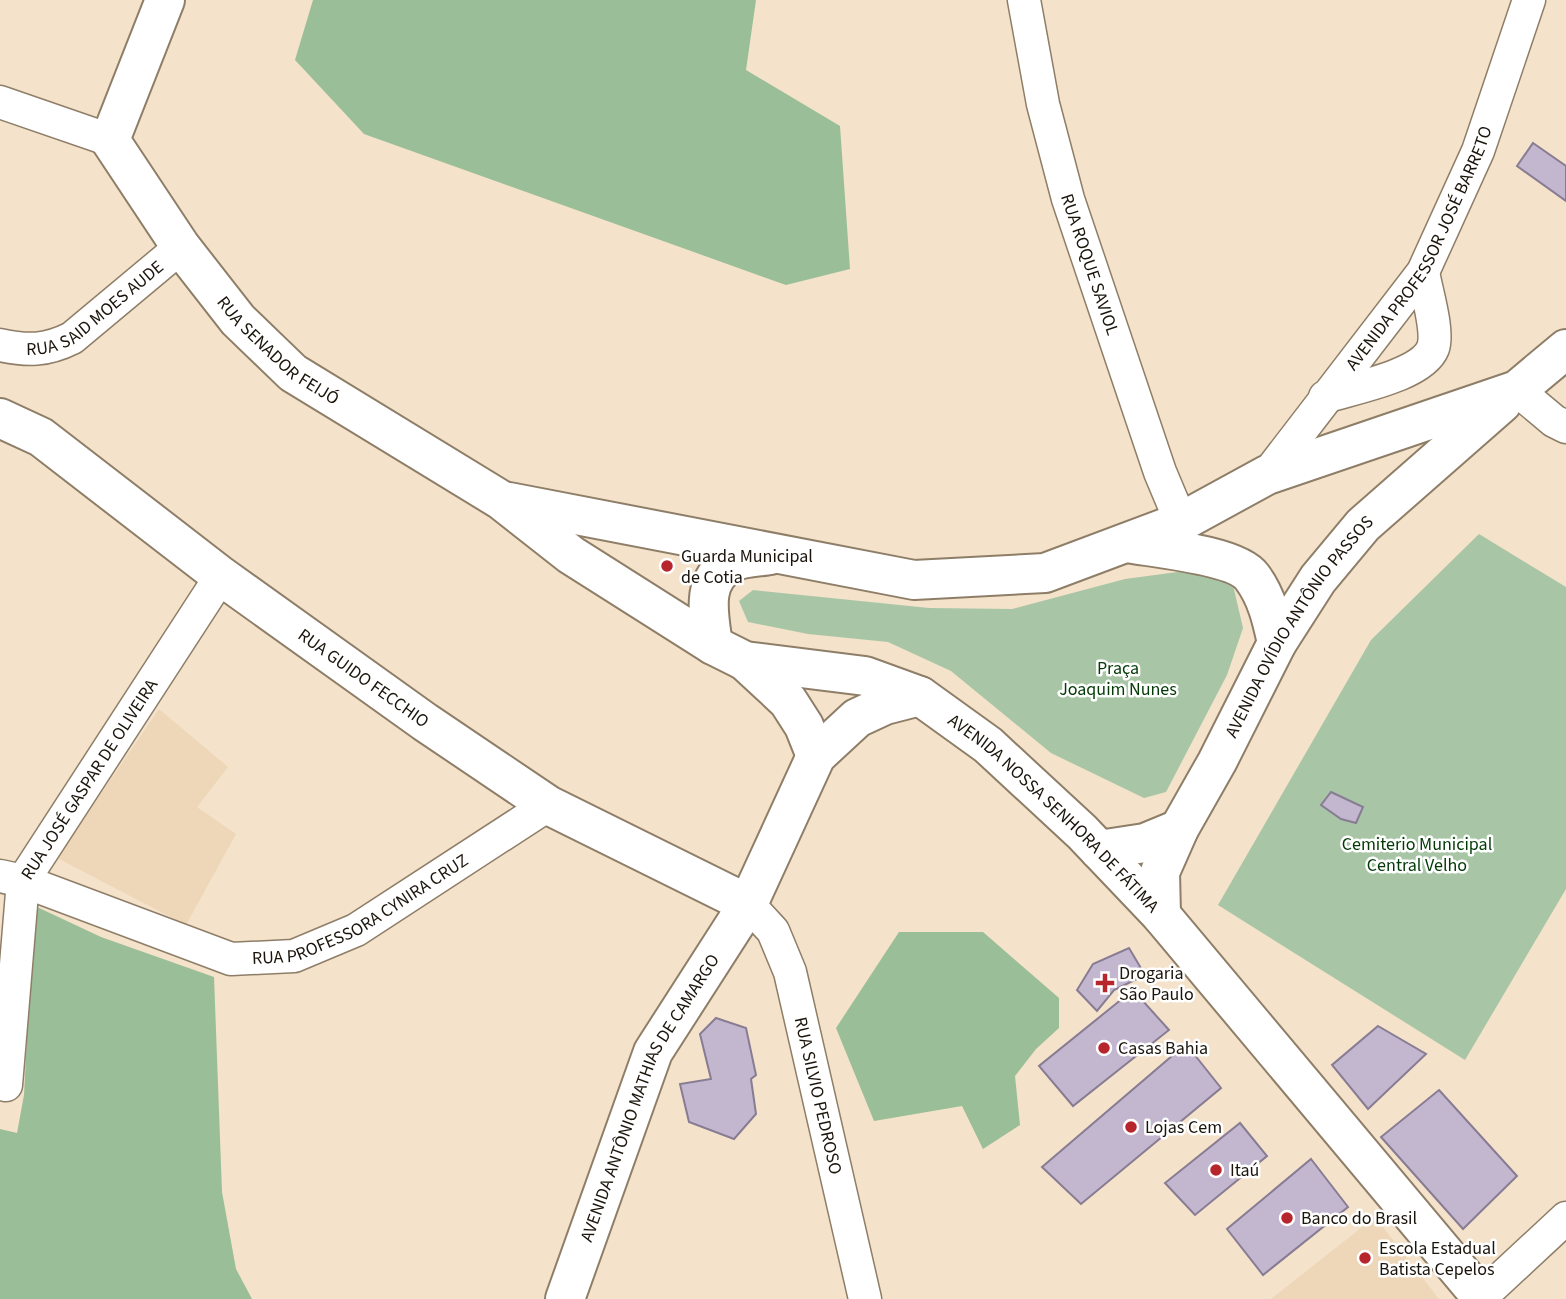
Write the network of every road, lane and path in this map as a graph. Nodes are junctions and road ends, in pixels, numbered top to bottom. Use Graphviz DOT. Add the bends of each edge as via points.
graph roads {
  1 [pos="165,0"];
  2 [pos="1024,0"];
  3 [pos="1529,0"];
  4 [pos="0,102"];
  5 [pos="110,140"];
  6 [pos="181,247"];
  7 [pos="1423,272"];
  8 [pos="0,345"];
  9 [pos="1566,349"];
  10 [pos="1517,390"];
  11 [pos="1325,397"];
  12 [pos="0,418"];
  13 [pos="1566,427"];
  14 [pos="1267,475"];
  15 [pos="501,500"];
  16 [pos="1181,522"];
  17 [pos="1127,543"];
  18 [pos="776,554"];
  19 [pos="221,576"];
  20 [pos="1278,643"];
  21 [pos="729,653"];
  22 [pos="920,696"];
  23 [pos="816,756"];
  24 [pos="548,805"];
  25 [pos="1179,829"];
  26 [pos="1099,850"];
  27 [pos="11,878"];
  28 [pos="748,904"];
  29 [pos="1161,915"];
  30 [pos="6,1085"];
  31 [pos="1566,1219"];
  32 [pos="1482,1298"];
  33 [pos="565,1299"];
  34 [pos="864,1299"];
  1 -- 5 [label="main road"];
  2 -- 16 [label="street, RUA ROQUE SAVIOL" via="1043,104 1068,199"];
  3 -- 7 [label="street, AVENIDA PROFESSOR JOSÉ BARRETO" via="1478,151"];
  4 -- 5 [label="street"];
  5 -- 6 [label="main road, RUA SENADOR FEIJÓ"];
  6 -- 8 [label="street, RUA SAID MOES AUDE" via="72,338 37,350"];
  6 -- 15 [label="main road, RUA SENADOR FEIJÓ" via="238,320 293,373"];
  7 -- 11 [label="street, AVENIDA PROFESSOR JOSÉ BARRETO"];
  7 -- 11 [label="street" via="1434,334 1425,359 1412,370"];
  9 -- 10 [label="main road, AVENIDA OVÍDIO ANTÔNIO PASSOS"];
  10 -- 13 [label="street"];
  10 -- 14 [label="main road"];
  10 -- 20 [label="main road, AVENIDA OVÍDIO ANTÔNIO PASSOS" via="1363,525 1318,579"];
  11 -- 14 [label="street, AVENIDA PROFESSOR JOSÉ BARRETO"];
  12 -- 19 [label="main road, RUA GUIDO FECCHIO" via="41,437"];
  14 -- 16 [label="main road"];
  15 -- 18 [label="main road"];
  15 -- 21 [label="main road, AVENIDA NOSSA SENHORA DE FÁTIMA" via="571,555"];
  16 -- 17 [label="main road"];
  17 -- 18 [label="main road" via="1045,573 914,580"];
  17 -- 20 [label="main road" via="1218,558 1251,574 1269,607"];
  18 -- 21 [label="main road" via="732,562 712,581 708,606"];
  19 -- 24 [label="main road, RUA GUIDO FECCHIO"];
  19 -- 27 [label="street, RUA JOSÉ GASPAR DE OLIVEIRA"];
  20 -- 25 [label="main road, AVENIDA OVÍDIO ANTÔNIO PASSOS"];
  21 -- 22 [label="main road, AVENIDA NOSSA SENHORA DE FÁTIMA" via="864,676"];
  21 -- 23 [label="main road" via="788,701"];
  22 -- 23 [label="main road" via="857,718"];
  22 -- 26 [label="main road, AVENIDA NOSSA SENHORA DE FÁTIMA" via="988,745"];
  23 -- 28 [label="main road, AVENIDA ANTÔNIO MATHIAS DE CAMARGO"];
  24 -- 27 [label="street, RUA PROFESSORA CYNIRA CRUZ" via="356,930 294,956 231,959"];
  24 -- 28 [label="main road, RUA GUIDO FECCHIO"];
  25 -- 26 [label="main road" via="1145,843"];
  25 -- 29 [label="main road, AVENIDA OVÍDIO ANTÔNIO PASSOS" via="1160,872"];
  26 -- 29 [label="main road, AVENIDA NOSSA SENHORA DE FÁTIMA"];
  27 -- 30 [label="street, RUA JOSÉ GASPAR DE OLIVEIRA"];
  28 -- 33 [label="main road, AVENIDA ANTÔNIO MATHIAS DE CAMARGO" via="653,1052"];
  28 -- 34 [label="street, RUA SILVIO PEDROSO" via="773,931 790,972"];
  29 -- 32 [label="main road, AVENIDA NOSSA SENHORA DE FÁTIMA"];
  31 -- 32 [label="street"];
}
